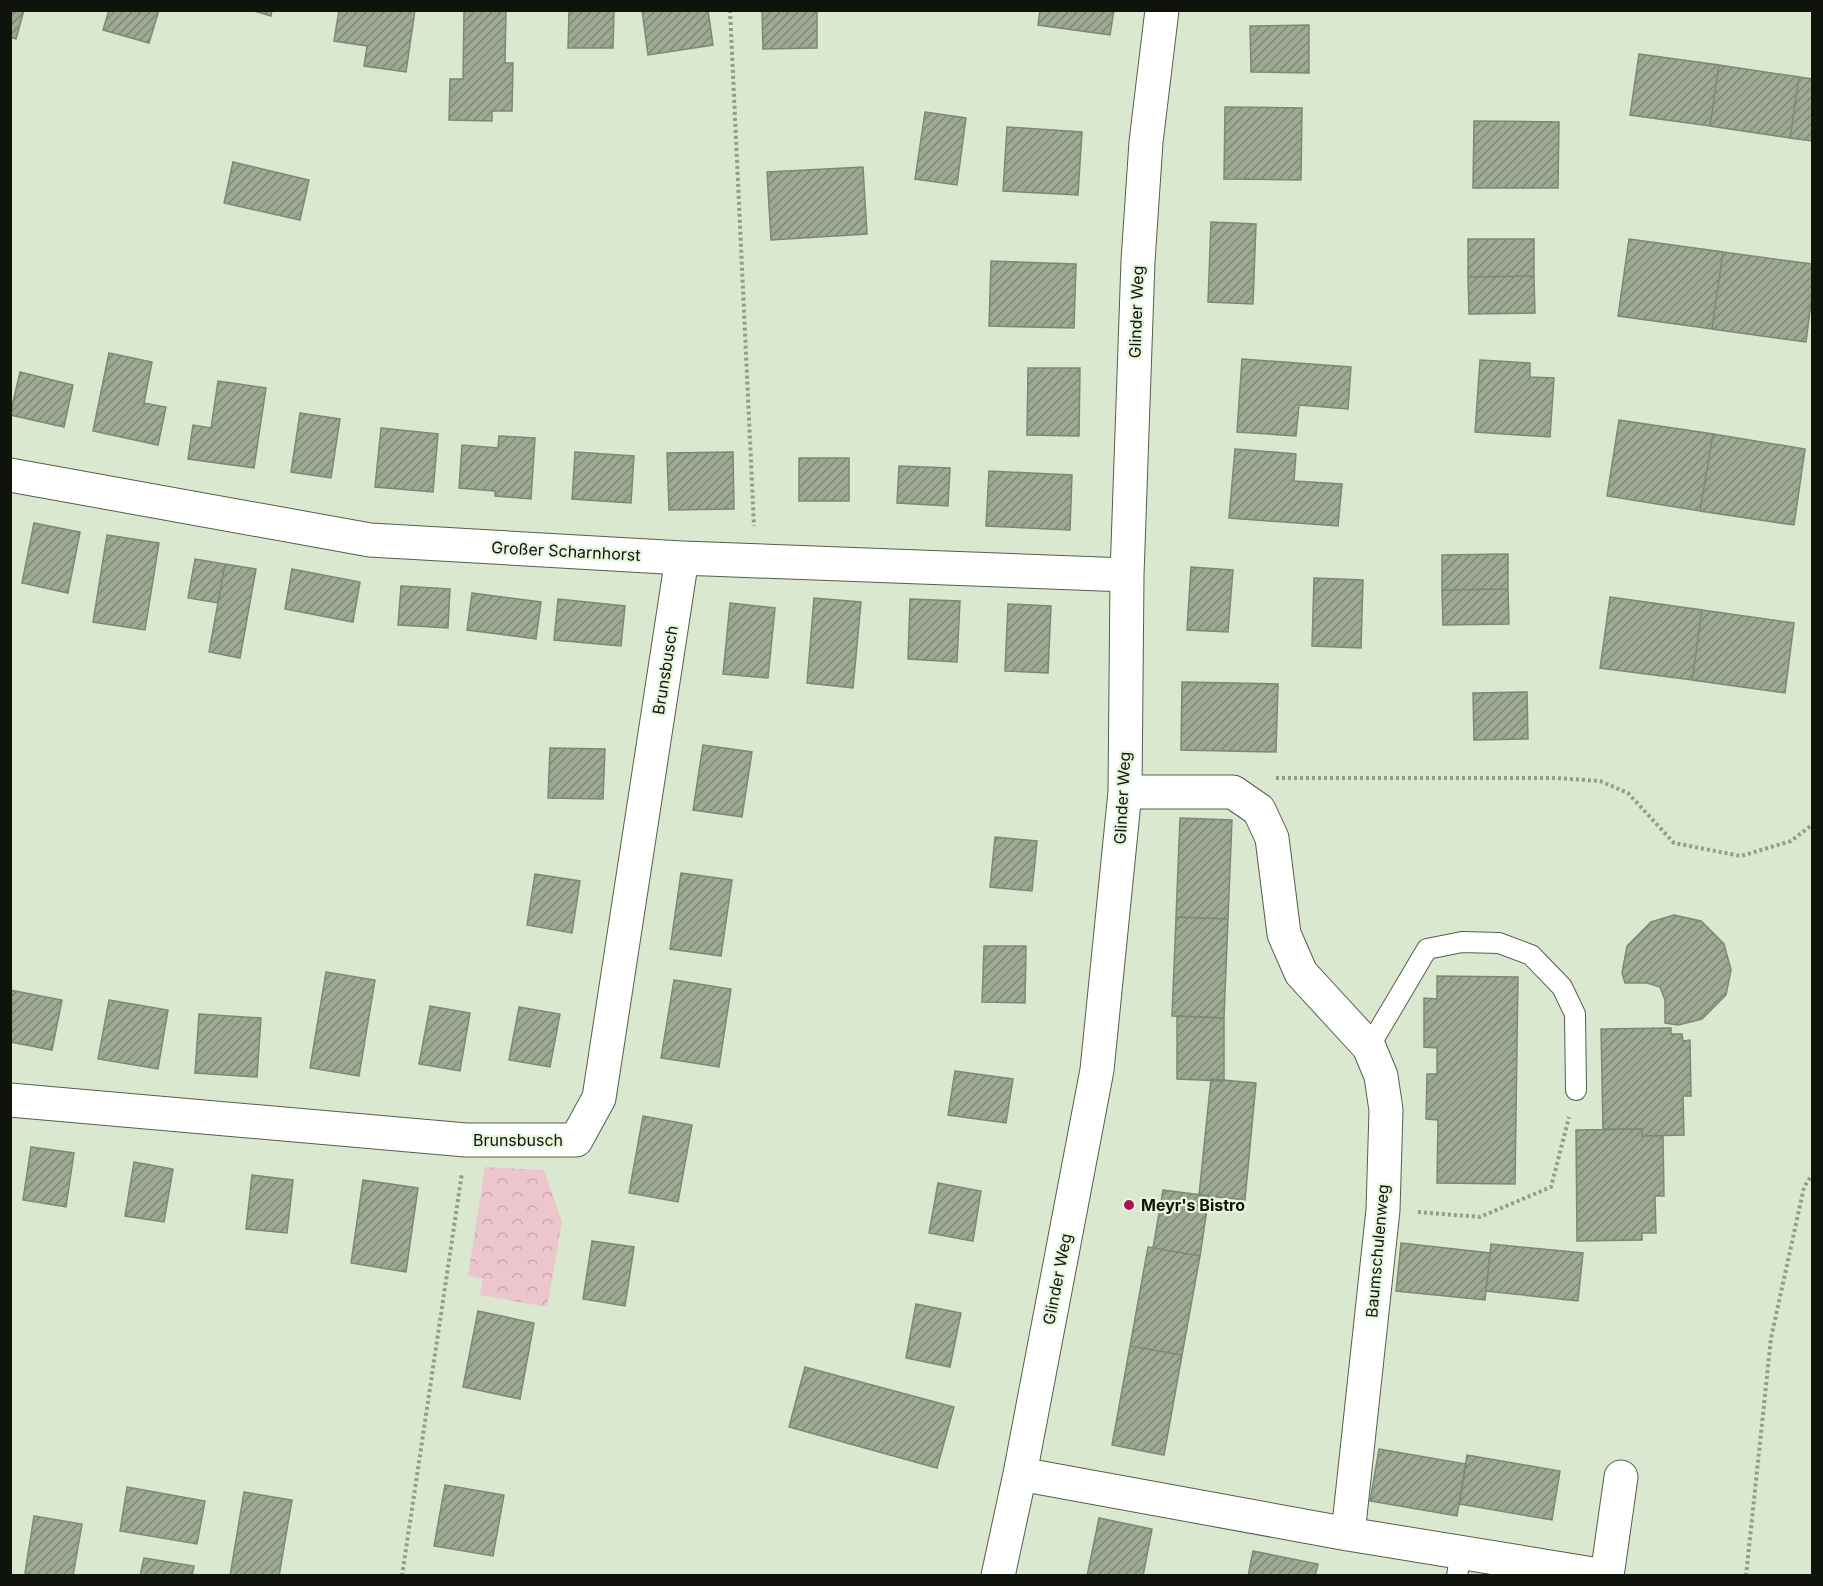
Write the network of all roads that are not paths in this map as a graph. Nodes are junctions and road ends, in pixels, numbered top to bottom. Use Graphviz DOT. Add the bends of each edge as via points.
graph roads {
  1 [pos="1162,10"];
  2 [pos="10,475"];
  3 [pos="682,558"];
  4 [pos="1127,574"];
  5 [pos="1125,792"];
  6 [pos="1369,1047"];
  7 [pos="1576,1090"];
  8 [pos="10,1100"];
  9 [pos="1020,1474"];
  10 [pos="1621,1477"];
  11 [pos="1348,1534"];
  12 [pos="1459,1563"];
  13 [pos="998,1575"];
  14 [pos="1606,1575"];
  1 -- 4 [label="street, Glinder Weg" via="1137,261"];
  2 -- 3 [label="street, Großer Scharnhorst" via="370,540"];
  3 -- 4 [label="street, Großer Scharnhorst"];
  3 -- 8 [label="street, Brunsbusch" via="599,1098 576,1140 466,1140"];
  4 -- 5 [label="street, Glinder Weg"];
  5 -- 6 [label="street, Baumschulenweg" via="1233,792 1259,810 1272,838 1284,934 1301,973"];
  5 -- 9 [label="street, Glinder Weg" via="1096,1070"];
  6 -- 7 [label="lane" via="1427,949 1462,942 1499,943 1531,955 1562,987 1575,1014"];
  6 -- 11 [label="street, Baumschulenweg" via="1380,1076 1386,1110 1383,1210"];
  9 -- 11 [label="street"];
  9 -- 13 [label="street, Glinder Weg"];
  10 -- 14 [label="street"];
  11 -- 12 [label="street"];
  12 -- 14 [label="street"];
}
